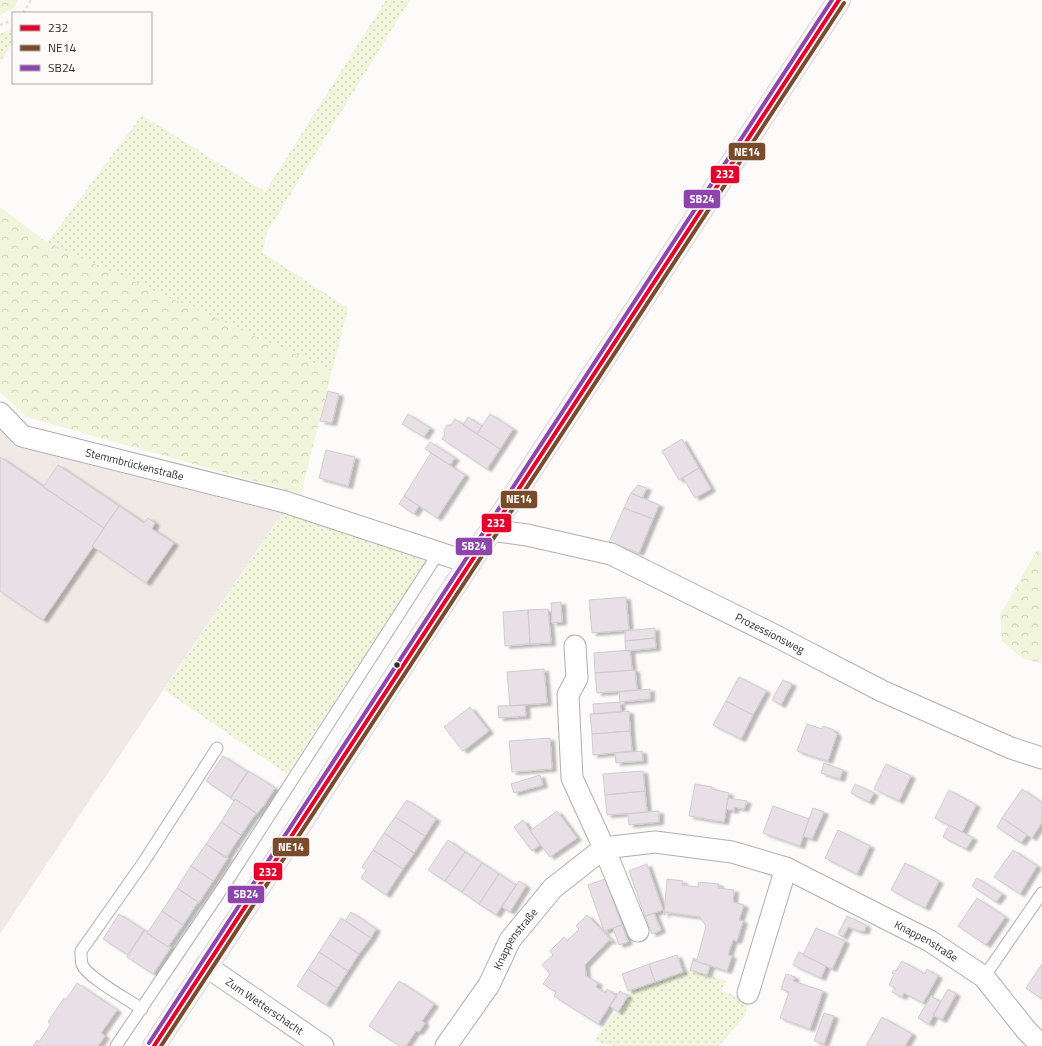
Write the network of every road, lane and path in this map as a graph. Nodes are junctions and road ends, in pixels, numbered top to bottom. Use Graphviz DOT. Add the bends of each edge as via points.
graph roads {
  1 [pos="31,0"];
  2 [pos="839,0"];
  3 [pos="24,12"];
  4 [pos="12,20"];
  5 [pos="0,26"];
  6 [pos="0,413"];
  7 [pos="492,530"];
  8 [pos="439,552"];
  9 [pos="470,563"];
  10 [pos="575,646"];
  11 [pos="217,748"];
  12 [pos="1042,758"];
  13 [pos="604,848"];
  14 [pos="786,868"];
  15 [pos="1042,893"];
  16 [pos="638,931"];
  17 [pos="206,966"];
  18 [pos="984,977"];
  19 [pos="748,993"];
  20 [pos="142,1008"];
  21 [pos="116,1046"];
  22 [pos="154,1046"];
  23 [pos="323,1046"];
  24 [pos="446,1046"];
  25 [pos="1042,1046"];
  1 -- 3 [label="path"];
  2 -- 7 [label="main road"];
  4 -- 5 [label="path"];
  6 -- 8 [label="street, Stemmbrückenstraße" via="22,436 286,502"];
  7 -- 9 [label="main road"];
  7 -- 12 [label="street, Prozessionsweg" via="527,535 611,554 882,690 1011,748"];
  8 -- 9 [label="street"];
  8 -- 20 [label="lane" via="228,880"];
  9 -- 17 [label="main road"];
  10 -- 13 [label="street" via="577,678 568,695 572,778"];
  11 -- 20 [label="lane" via="143,863 81,951 82,965 89,974"];
  13 -- 14 [label="street, Knappenstraße" via="655,842 732,852"];
  13 -- 16 [label="street"];
  13 -- 24 [label="street, Knappenstraße" via="553,888 510,940 489,985"];
  14 -- 18 [label="street, Knappenstraße" via="930,941"];
  14 -- 19 [label="street"];
  15 -- 18 [label="lane"];
  17 -- 22 [label="main road"];
  17 -- 23 [label="street, Zum Wetterschacht"];
  18 -- 25 [label="street, Knappenstraße"];
  20 -- 21 [label="lane"];
}
